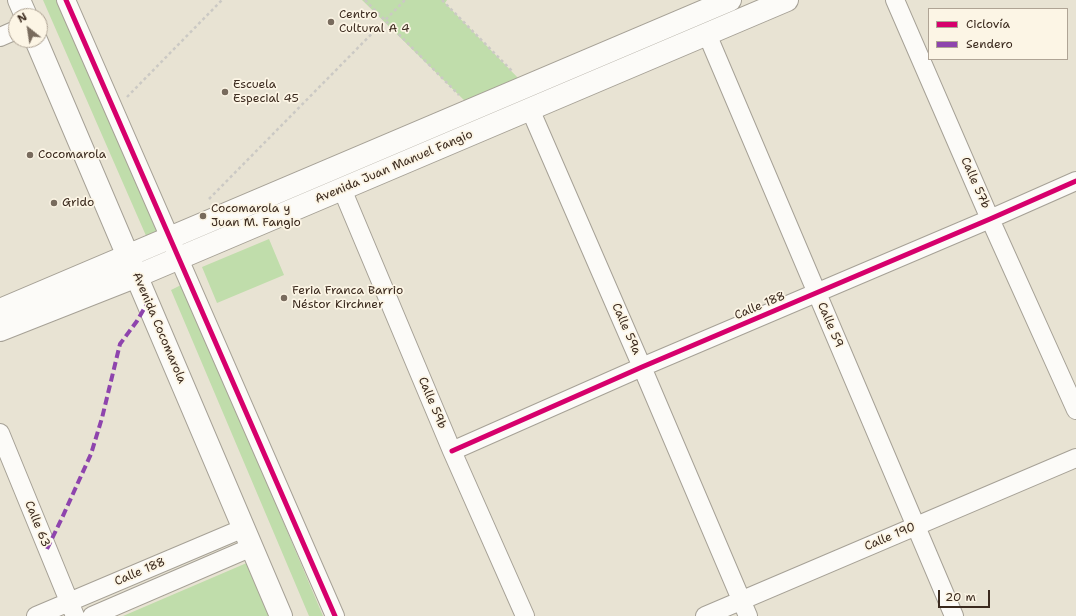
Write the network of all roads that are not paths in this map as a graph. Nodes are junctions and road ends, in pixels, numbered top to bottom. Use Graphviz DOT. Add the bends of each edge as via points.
graph roads {
  1 [pos="66,0"];
  2 [pos="730,0"];
  3 [pos="787,0"];
  4 [pos="895,0"];
  5 [pos="707,34"];
  6 [pos="39,48"];
  7 [pos="530,109"];
  8 [pos="1076,181"];
  9 [pos="342,189"];
  10 [pos="990,219"];
  11 [pos="170,238"];
  12 [pos="128,256"];
  13 [pos="179,259"];
  14 [pos="137,276"];
  15 [pos="816,292"];
  16 [pos="0,310"];
  17 [pos="0,330"];
  18 [pos="642,367"];
  19 [pos="1076,410"];
  20 [pos="0,433"];
  21 [pos="452,451"];
  22 [pos="1076,458"];
  23 [pos="916,526"];
  24 [pos="248,538"];
  25 [pos="745,608"];
  26 [pos="72,609"];
  27 [pos="36,616"];
  28 [pos="92,616"];
  29 [pos="282,616"];
  30 [pos="335,616"];
  31 [pos="525,616"];
  32 [pos="705,616"];
  33 [pos="954,616"];
  1 -- 11 [label="street"];
  2 -- 11 [label="main road, Avenida Juan Manuel Fangio"];
  3 -- 5 [label="main road, Avenida Juan Manuel Fangio"];
  4 -- 10 [label="street, Calle 57b"];
  5 -- 7 [label="main road, Avenida Juan Manuel Fangio"];
  5 -- 15 [label="street, Calle 59"];
  6 -- 12 [label="main road, Avenida Cocomarola"];
  7 -- 9 [label="main road, Avenida Juan Manuel Fangio"];
  7 -- 18 [label="street, Calle 59a"];
  8 -- 10 [label="street, Calle 188"];
  9 -- 13 [label="main road, Avenida Juan Manuel Fangio"];
  9 -- 21 [label="street, Calle 59b"];
  10 -- 15 [label="street, Calle 188"];
  10 -- 19 [label="street, Calle 57b"];
  11 -- 12 [label="main road, Avenida Juan Manuel Fangio"];
  11 -- 13 [label="street"];
  12 -- 14 [label="main road, Avenida Cocomarola"];
  12 -- 16 [label="main road, Avenida Juan Manuel Fangio"];
  13 -- 14 [label="main road, Avenida Juan Manuel Fangio"];
  13 -- 30 [label="street"];
  14 -- 17 [label="main road, Avenida Juan Manuel Fangio"];
  14 -- 24 [label="main road, Avenida Cocomarola"];
  15 -- 18 [label="street, Calle 188"];
  15 -- 23 [label="street, Calle 59"];
  18 -- 21 [label="street, Calle 188"];
  18 -- 25 [label="street, Calle 59a"];
  20 -- 26 [label="street, Calle 63"];
  21 -- 31 [label="street, Calle 59b"];
  22 -- 23 [label="street, Calle 190"];
  23 -- 25 [label="street, Calle 190"];
  23 -- 33 [label="street, Calle 59"];
  24 -- 26 [label="street, Calle 188"];
  24 -- 28 [label="street, Calle 188"];
  24 -- 29 [label="main road, Avenida Cocomarola"];
  25 -- 32 [label="street, Calle 190"];
  26 -- 27 [label="street, Calle 188"];
}
